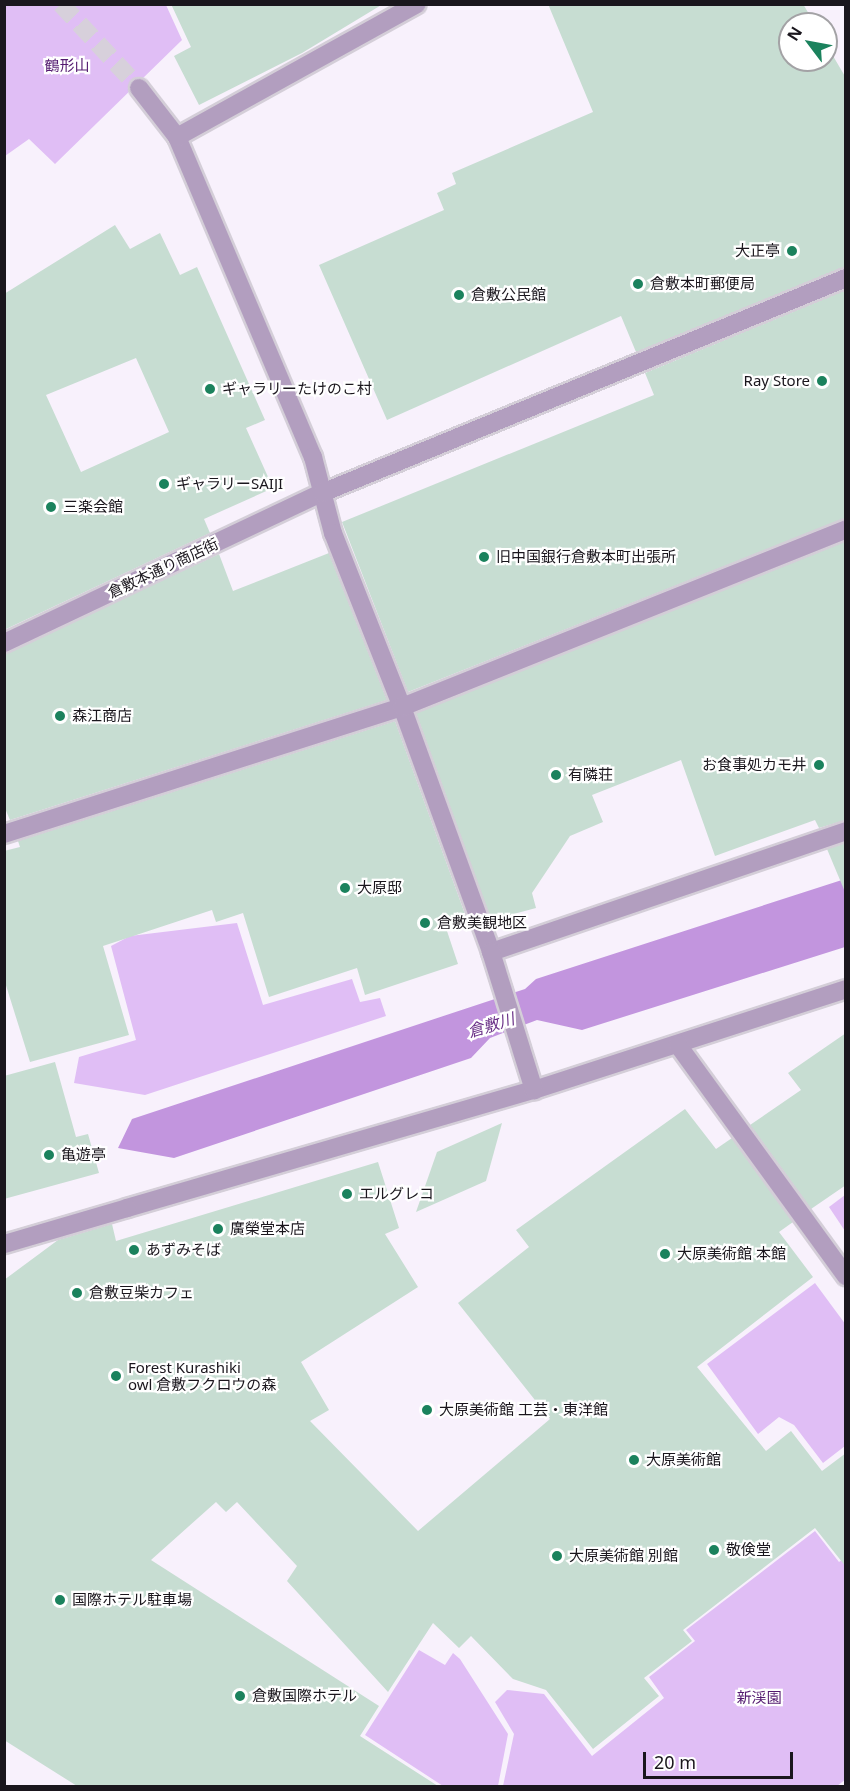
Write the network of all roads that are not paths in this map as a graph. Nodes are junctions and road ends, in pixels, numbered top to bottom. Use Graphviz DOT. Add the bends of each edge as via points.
graph roads {
  1 [pos="417,4"];
  2 [pos="139,88"];
  3 [pos="177,137"];
  4 [pos="846,278"];
  5 [pos="322,493"];
  6 [pos="846,529"];
  7 [pos="4,643"];
  8 [pos="402,707"];
  9 [pos="846,831"];
  10 [pos="4,834"];
  11 [pos="491,952"];
  12 [pos="846,989"];
  13 [pos="678,1045"];
  14 [pos="534,1090"];
  15 [pos="4,1244"];
  16 [pos="846,1276"];
  1 -- 3 [label="street"];
  2 -- 3 [label="street"];
  3 -- 5 [label="street" via="313,457"];
  4 -- 5 [label="street, 倉敷本通り商店街"];
  5 -- 7 [label="street, 倉敷本通り商店街"];
  5 -- 8 [label="street" via="333,533"];
  6 -- 8 [label="street"];
  8 -- 10 [label="street"];
  8 -- 11 [label="street"];
  9 -- 11 [label="street"];
  11 -- 14 [label="street"];
  12 -- 13 [label="street"];
  13 -- 14 [label="street"];
  13 -- 16 [label="street"];
  14 -- 15 [label="street"];
}
